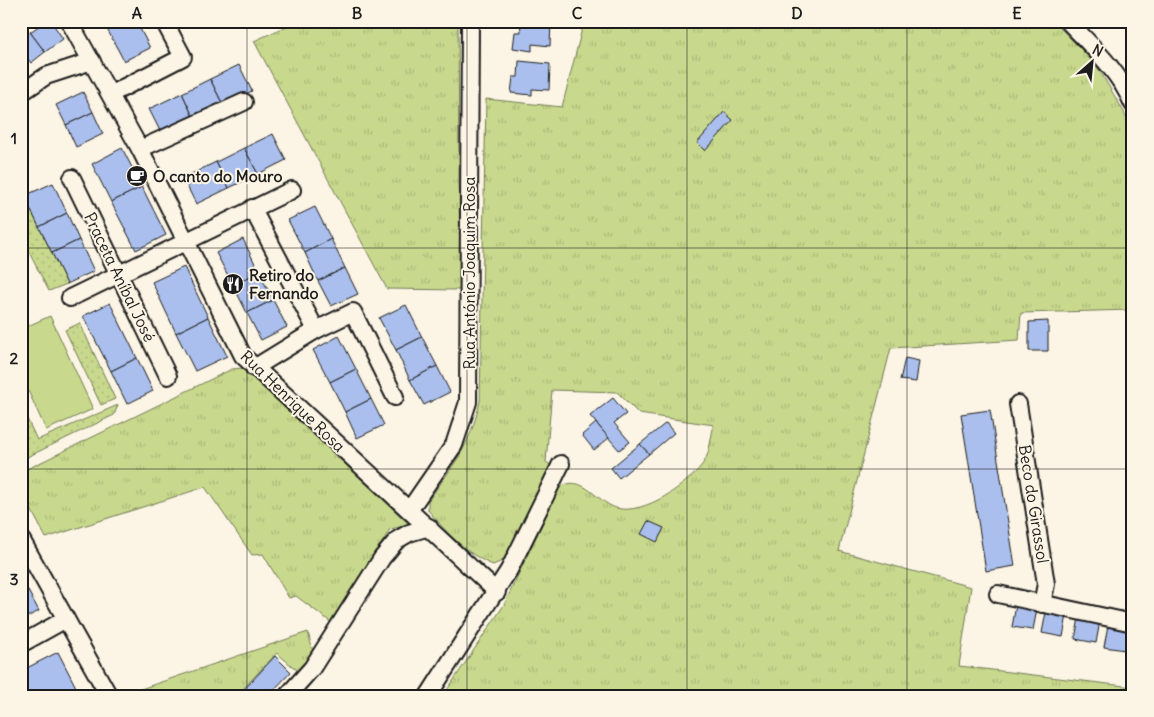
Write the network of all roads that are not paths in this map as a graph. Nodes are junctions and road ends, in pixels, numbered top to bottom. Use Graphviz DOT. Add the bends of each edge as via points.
graph roads {
  1 [pos="69,21"];
  2 [pos="164,21"];
  3 [pos="470,21"];
  4 [pos="1068,21"];
  5 [pos="92,61"];
  6 [pos="21,93"];
  7 [pos="111,94"];
  8 [pos="244,102"];
  9 [pos="1133,104"];
  10 [pos="140,149"];
  11 [pos="72,178"];
  12 [pos="292,190"];
  13 [pos="252,208"];
  14 [pos="185,242"];
  15 [pos="118,274"];
  16 [pos="70,298"];
  17 [pos="316,330"];
  18 [pos="254,368"];
  19 [pos="168,376"];
  20 [pos="395,397"];
  21 [pos="1018,404"];
  22 [pos="561,464"];
  23 [pos="410,509"];
  24 [pos="429,527"];
  25 [pos="21,539"];
  26 [pos="496,592"];
  27 [pos="998,594"];
  28 [pos="1042,604"];
  29 [pos="66,619"];
  30 [pos="1133,623"];
  31 [pos="21,644"];
  32 [pos="109,696"];
  33 [pos="287,696"];
  34 [pos="428,696"];
  1 -- 5 [label="street, Rua Henrique Rosa"];
  2 -- 7 [label="street" via="183,58"];
  3 -- 23 [label="street, Rua António Joaquim Rosa" via="468,402 454,445"];
  4 -- 9 [label="street" via="1110,66"];
  5 -- 6 [label="street" via="46,76"];
  5 -- 7 [label="street, Rua Henrique Rosa"];
  7 -- 10 [label="street, Rua Henrique Rosa"];
  8 -- 10 [label="street"];
  10 -- 14 [label="street, Rua Henrique Rosa"];
  11 -- 15 [label="street, Praceta Aníbal José"];
  12 -- 13 [label="street"];
  13 -- 14 [label="street"];
  13 -- 17 [label="street"];
  14 -- 15 [label="street"];
  14 -- 18 [label="street, Rua Henrique Rosa" via="234,341"];
  15 -- 16 [label="street"];
  15 -- 19 [label="street, Praceta Aníbal José"];
  17 -- 18 [label="street"];
  17 -- 20 [label="street" via="353,312"];
  18 -- 23 [label="street, Rua Henrique Rosa"];
  21 -- 28 [label="street, Beco do Girassol" via="1046,584"];
  22 -- 26 [label="street"];
  23 -- 24 [label="street, Rua Henrique Rosa"];
  24 -- 26 [label="street, Rua Henrique Rosa"];
  24 -- 33 [label="street" via="397,540 382,558 312,668"];
  25 -- 29 [label="street"];
  26 -- 34 [label="street"];
  27 -- 28 [label="street"];
  28 -- 30 [label="street"];
  29 -- 31 [label="street"];
  29 -- 32 [label="street"];
}
